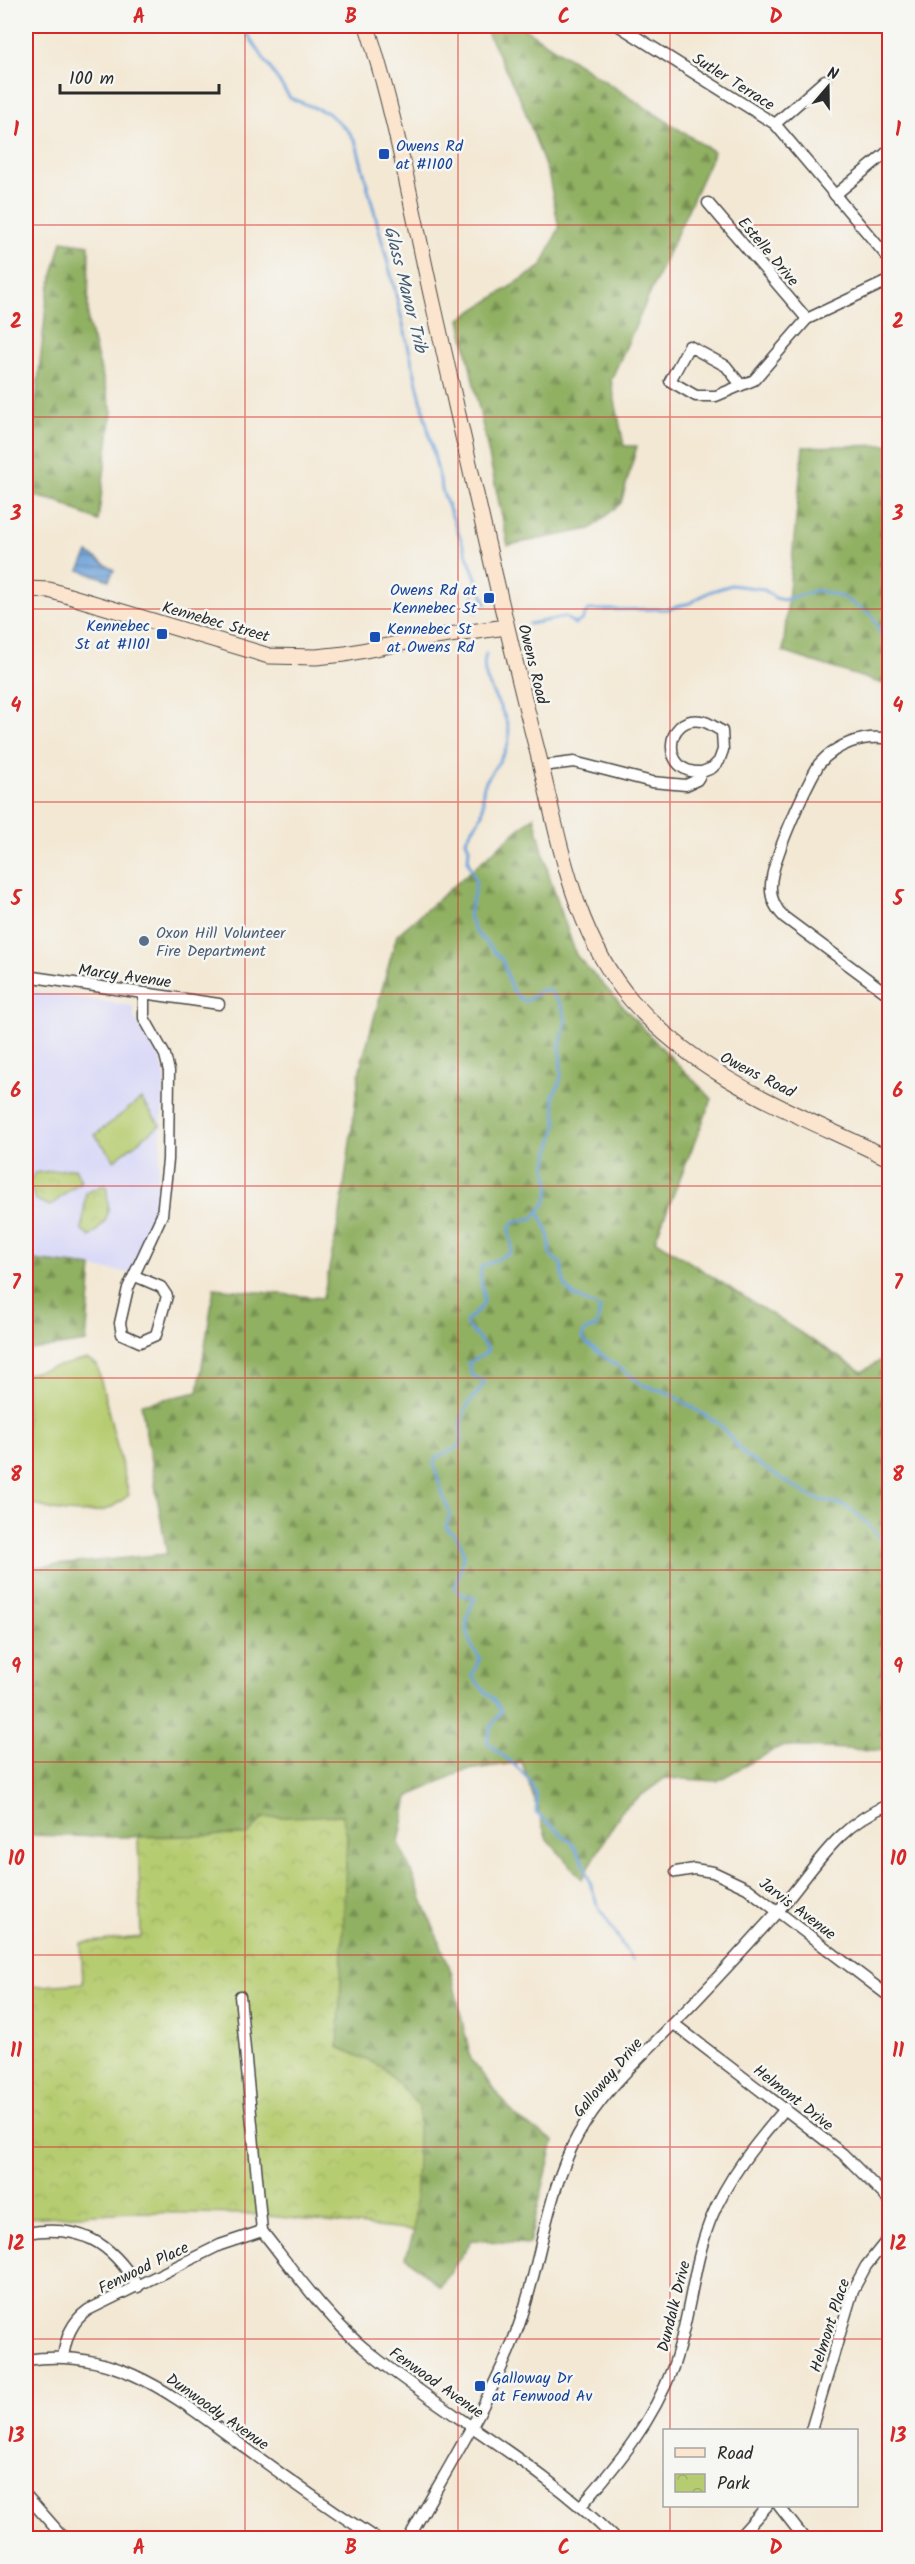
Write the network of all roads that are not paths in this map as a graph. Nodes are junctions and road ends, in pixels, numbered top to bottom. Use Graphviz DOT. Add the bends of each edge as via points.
graph roads {
  1 [pos="367,26"];
  2 [pos="619,26"];
  3 [pos="825,80"];
  4 [pos="774,124"];
  5 [pos="886,153"];
  6 [pos="835,195"];
  7 [pos="708,203"];
  8 [pos="890,260"];
  9 [pos="890,280"];
  10 [pos="807,319"];
  11 [pos="741,385"];
  12 [pos="26,589"];
  13 [pos="506,627"];
  14 [pos="890,739"];
  15 [pos="542,766"];
  16 [pos="702,772"];
  17 [pos="26,976"];
  18 [pos="885,992"];
  19 [pos="144,993"];
  20 [pos="219,1004"];
  21 [pos="890,1159"];
  22 [pos="135,1276"];
  23 [pos="890,1804"];
  24 [pos="676,1872"];
  25 [pos="779,1911"];
  26 [pos="240,1996"];
  27 [pos="890,1998"];
  28 [pos="674,2024"];
  29 [pos="786,2108"];
  30 [pos="890,2201"];
  31 [pos="262,2230"];
  32 [pos="26,2233"];
  33 [pos="890,2236"];
  34 [pos="138,2287"];
  35 [pos="63,2357"];
  36 [pos="26,2360"];
  37 [pos="471,2425"];
  38 [pos="811,2429"];
  39 [pos="26,2495"];
  40 [pos="580,2507"];
  41 [pos="765,2507"];
  42 [pos="781,2507"];
  43 [pos="64,2538"];
  44 [pos="375,2538"];
  45 [pos="409,2538"];
  46 [pos="614,2538"];
  47 [pos="738,2538"];
  48 [pos="804,2538"];
  1 -- 13 [label="street, Owens Road" via="396,130"];
  2 -- 4 [label="street, Sutler Terrace"];
  3 -- 4 [label="street"];
  4 -- 6 [label="street, Sutler Terrace"];
  5 -- 6 [label="street"];
  6 -- 8 [label="street, Sutler Terrace"];
  7 -- 10 [label="street, Estelle Drive"];
  9 -- 10 [label="street"];
  10 -- 11 [label="street" via="754,380"];
  11 -- 11 [label="street" via="716,396 696,396 670,381 689,346 726,366"];
  12 -- 13 [label="street, Kennebec Street" via="49,590 269,656 336,655"];
  13 -- 15 [label="street, Owens Road"];
  14 -- 18 [label="street" via="867,737 831,753 819,764 771,882 774,904 784,918"];
  15 -- 16 [label="street" via="574,762 676,786 692,783"];
  15 -- 21 [label="street, Owens Road" via="564,861 585,923 629,998 675,1044 712,1071"];
  16 -- 16 [label="street" via="681,767 672,748 676,732 693,721 704,721 722,731 722,756 712,768"];
  17 -- 19 [label="street, Marcy Avenue"];
  19 -- 20 [label="street, Marcy Avenue"];
  19 -- 22 [label="street" via="144,1018 165,1055 169,1071 169,1149 162,1215"];
  22 -- 22 [label="street" via="128,1287 120,1323 122,1334 140,1342 156,1335 167,1296 161,1287"];
  23 -- 25 [label="street, Galloway Drive" via="859,1819 835,1838"];
  24 -- 25 [label="street, Jarvis Avenue" via="702,1870 728,1877"];
  25 -- 27 [label="street, Jarvis Avenue"];
  25 -- 28 [label="street, Galloway Drive"];
  26 -- 31 [label="street"];
  28 -- 29 [label="street, Helmont Drive"];
  28 -- 37 [label="street, Galloway Drive" via="610,2091 578,2134 559,2181 519,2325"];
  29 -- 30 [label="street, Helmont Drive" via="843,2154"];
  29 -- 40 [label="street, Dundalk Drive" via="739,2165 709,2223 680,2345 656,2404 627,2452"];
  31 -- 34 [label="street, Fenwood Place" via="220,2245"];
  31 -- 37 [label="street, Fenwood Avenue" via="304,2285 355,2340"];
  32 -- 34 [label="street" via="60,2230 92,2239 116,2256"];
  33 -- 38 [label="street, Helmont Place" via="853,2290"];
  34 -- 35 [label="street, Fenwood Place" via="80,2316 67,2338"];
  35 -- 36 [label="street, Dunwoody Avenue"];
  35 -- 44 [label="street, Dunwoody Avenue" via="107,2364 147,2380"];
  37 -- 40 [label="street, Fenwood Avenue"];
  37 -- 45 [label="street, Galloway Drive"];
  39 -- 43 [label="street"];
  40 -- 46 [label="street, Fenwood Avenue"];
  41 -- 47 [label="street"];
  42 -- 48 [label="street"];
}
